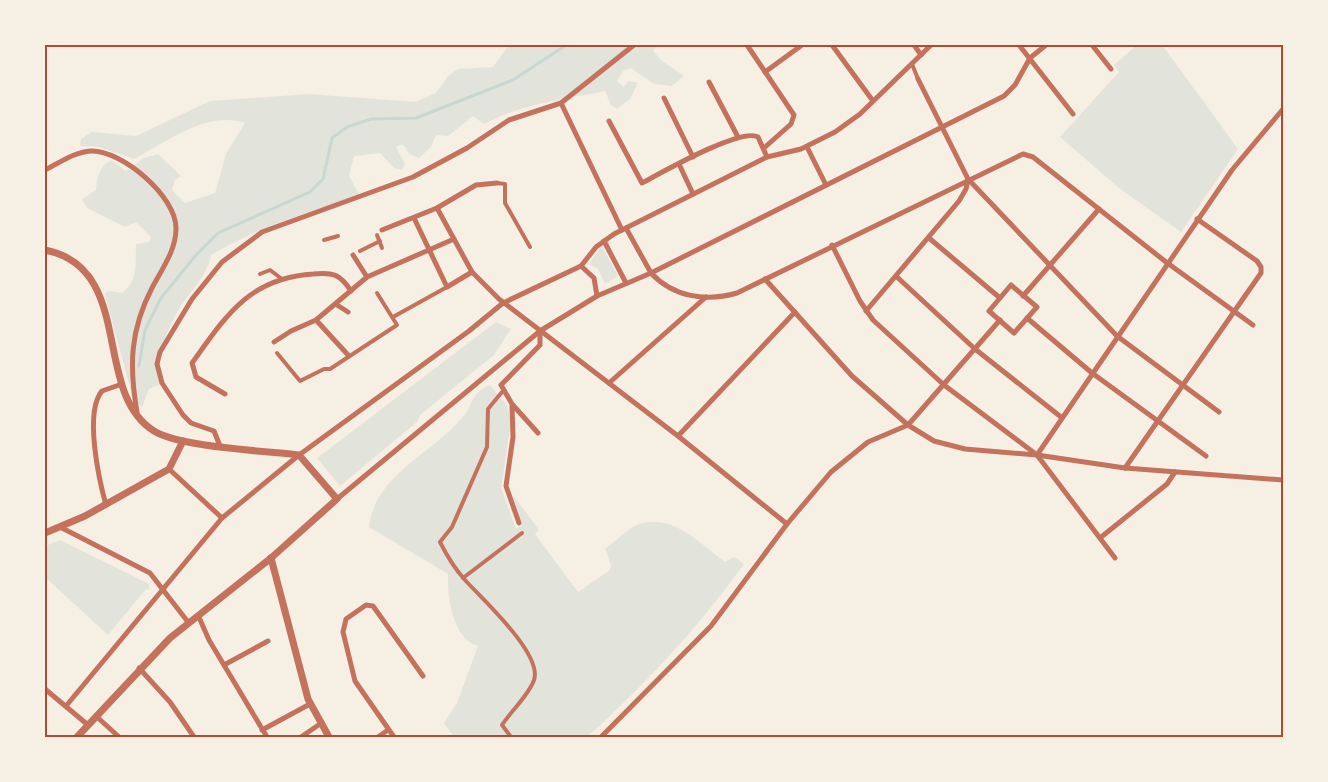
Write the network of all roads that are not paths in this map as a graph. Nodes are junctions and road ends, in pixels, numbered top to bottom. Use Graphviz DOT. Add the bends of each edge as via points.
graph roads {
  1 [pos="634,45"];
  2 [pos="747,45"];
  3 [pos="802,45"];
  4 [pos="832,45"];
  5 [pos="914,45"];
  6 [pos="931,45"];
  7 [pos="1019,45"];
  8 [pos="1046,45"];
  9 [pos="1092,45"];
  10 [pos="921,55"];
  11 [pos="1030,58"];
  12 [pos="912,64"];
  13 [pos="1111,69"];
  14 [pos="765,72"];
  15 [pos="918,79"];
  16 [pos="709,82"];
  17 [pos="664,98"];
  18 [pos="873,102"];
  19 [pos="561,103"];
  20 [pos="1283,109"];
  21 [pos="1073,114"];
  22 [pos="609,121"];
  23 [pos="942,127"];
  24 [pos="738,137"];
  25 [pos="807,147"];
  26 [pos="764,148"];
  27 [pos="693,157"];
  28 [pos="767,157"];
  29 [pos="680,164"];
  30 [pos="45,171"];
  31 [pos="968,179"];
  32 [pos="497,183"];
  33 [pos="826,185"];
  34 [pos="693,194"];
  35 [pos="437,207"];
  36 [pos="1099,209"];
  37 [pos="414,218"];
  38 [pos="1197,219"];
  39 [pos="624,229"];
  40 [pos="382,230"];
  41 [pos="377,235"];
  42 [pos="338,236"];
  43 [pos="929,238"];
  44 [pos="454,239"];
  45 [pos="324,240"];
  46 [pos="604,241"];
  47 [pos="380,242"];
  48 [pos="832,245"];
  49 [pos="530,247"];
  50 [pos="382,248"];
  51 [pos="45,250"];
  52 [pos="360,251"];
  53 [pos="429,251"];
  54 [pos="353,255"];
  55 [pos="387,259"];
  56 [pos="1166,262"];
  57 [pos="1050,265"];
  58 [pos="390,266"];
  59 [pos="581,266"];
  60 [pos="472,272"];
  61 [pos="651,273"];
  62 [pos="260,274"];
  63 [pos="367,277"];
  64 [pos="897,277"];
  65 [pos="282,279"];
  66 [pos="765,279"];
  67 [pos="626,283"];
  68 [pos="447,287"];
  69 [pos="351,291"];
  70 [pos="377,293"];
  71 [pos="597,296"];
  72 [pos="1023,296"];
  73 [pos="706,297"];
  74 [pos="1000,298"];
  75 [pos="503,303"];
  76 [pos="337,305"];
  77 [pos="866,311"];
  78 [pos="348,312"];
  79 [pos="795,312"];
  80 [pos="1234,312"];
  81 [pos="393,317"];
  82 [pos="1027,318"];
  83 [pos="316,320"];
  84 [pos="1000,320"];
  85 [pos="1253,325"];
  86 [pos="540,331"];
  87 [pos="1117,336"];
  88 [pos="274,342"];
  89 [pos="975,349"];
  90 [pos="277,353"];
  91 [pos="349,356"];
  92 [pos="1092,373"];
  93 [pos="609,383"];
  94 [pos="122,384"];
  95 [pos="1182,384"];
  96 [pos="944,385"];
  97 [pos="502,392"];
  98 [pos="225,394"];
  99 [pos="512,404"];
  100 [pos="137,412"];
  101 [pos="1219,412"];
  102 [pos="1061,417"];
  103 [pos="1157,420"];
  104 [pos="908,425"];
  105 [pos="538,433"];
  106 [pos="678,436"];
  107 [pos="183,441"];
  108 [pos="220,446"];
  109 [pos="1037,455"];
  110 [pos="299,456"];
  111 [pos="1206,456"];
  112 [pos="1125,468"];
  113 [pos="170,469"];
  114 [pos="1175,472"];
  115 [pos="1283,480"];
  116 [pos="337,499"];
  117 [pos="106,505"];
  118 [pos="222,518"];
  119 [pos="519,523"];
  120 [pos="787,524"];
  121 [pos="60,527"];
  122 [pos="45,533"];
  123 [pos="522,533"];
  124 [pos="1100,538"];
  125 [pos="271,558"];
  126 [pos="1115,558"];
  127 [pos="464,578"];
  128 [pos="163,589"];
  129 [pos="198,615"];
  130 [pos="188,622"];
  131 [pos="268,641"];
  132 [pos="224,665"];
  133 [pos="140,668"];
  134 [pos="423,676"];
  135 [pos="45,689"];
  136 [pos="310,704"];
  137 [pos="66,706"];
  138 [pos="96,716"];
  139 [pos="88,724"];
  140 [pos="320,724"];
  141 [pos="262,730"];
  142 [pos="388,730"];
  143 [pos="77,737"];
  144 [pos="119,737"];
  145 [pos="194,737"];
  146 [pos="267,737"];
  147 [pos="301,737"];
  148 [pos="329,737"];
  149 [pos="378,737"];
  150 [pos="394,737"];
  151 [pos="511,737"];
  152 [pos="601,737"];
  1 -- 19 [label="street"];
  2 -- 14 [label="street"];
  3 -- 14 [label="street"];
  4 -- 18 [label="street"];
  5 -- 10 [label="street"];
  6 -- 10 [label="street"];
  7 -- 11 [label="street"];
  8 -- 11 [label="street"];
  9 -- 13 [label="street"];
  10 -- 12 [label="street"];
  11 -- 21 [label="street"];
  11 -- 23 [label="street" via="1007,93"];
  12 -- 15 [label="street"];
  12 -- 18 [label="street"];
  14 -- 26 [label="street" via="794,118"];
  15 -- 23 [label="street"];
  16 -- 24 [label="street"];
  17 -- 27 [label="street"];
  18 -- 25 [label="street" via="844,126"];
  19 -- 39 [label="street"];
  19 -- 108 [label="street" via="509,120 446,160 401,182 262,232 222,262 192,298 160,352 158,364 162,382 183,415 191,423 214,431"];
  20 -- 38 [label="street"];
  22 -- 29 [label="street" via="642,183"];
  23 -- 31 [label="street"];
  23 -- 33 [label="street"];
  24 -- 26 [label="street" via="755,135"];
  24 -- 27 [label="street"];
  25 -- 28 [label="street"];
  25 -- 33 [label="street"];
  26 -- 28 [label="street"];
  27 -- 29 [label="street"];
  28 -- 34 [label="street"];
  29 -- 34 [label="street"];
  30 -- 100 [label="street" via="78,154 109,154 126,163 173,210 175,242 143,307 133,339 131,368"];
  31 -- 36 [label="street" via="1025,154"];
  31 -- 43 [label="street" via="961,198"];
  31 -- 48 [label="street"];
  31 -- 57 [label="street"];
  32 -- 35 [label="street" via="477,185"];
  32 -- 49 [label="street" via="506,184 505,203"];
  33 -- 61 [label="street"];
  34 -- 39 [label="street"];
  35 -- 37 [label="street"];
  35 -- 44 [label="street"];
  36 -- 56 [label="street"];
  36 -- 57 [label="street"];
  37 -- 40 [label="street"];
  37 -- 53 [label="street"];
  38 -- 56 [label="street"];
  38 -- 80 [label="street" via="1262,267"];
  39 -- 46 [label="street"];
  39 -- 61 [label="street"];
  41 -- 47 [label="street"];
  42 -- 45 [label="street"];
  43 -- 64 [label="street"];
  43 -- 74 [label="street"];
  44 -- 53 [label="street"];
  44 -- 60 [label="street"];
  46 -- 59 [label="street"];
  46 -- 67 [label="street"];
  47 -- 50 [label="street"];
  47 -- 52 [label="street"];
  48 -- 66 [label="street"];
  48 -- 77 [label="street"];
  51 -- 94 [label="street" via="72,260 91,279 105,312"];
  53 -- 58 [label="street"];
  53 -- 68 [label="street"];
  54 -- 63 [label="street"];
  55 -- 58 [label="street"];
  56 -- 80 [label="street"];
  56 -- 87 [label="street"];
  57 -- 72 [label="street"];
  57 -- 87 [label="street"];
  58 -- 63 [label="street"];
  59 -- 71 [label="street" via="594,278"];
  59 -- 75 [label="street"];
  60 -- 68 [label="street"];
  60 -- 75 [label="street"];
  61 -- 67 [label="street"];
  61 -- 73 [label="street" via="674,291"];
  62 -- 65 [label="street" via="270,270"];
  63 -- 69 [label="street"];
  64 -- 77 [label="street"];
  64 -- 89 [label="street"];
  65 -- 69 [label="street" via="299,274 336,274"];
  65 -- 98 [label="street" via="260,287 240,301 192,363 196,377"];
  66 -- 73 [label="street" via="737,293"];
  66 -- 79 [label="street"];
  67 -- 71 [label="street"];
  68 -- 81 [label="street"];
  69 -- 76 [label="street"];
  70 -- 81 [label="street"];
  71 -- 86 [label="street"];
  72 -- 74 [label="street" via="1011,285"];
  72 -- 82 [label="street" via="1036,307"];
  73 -- 93 [label="street"];
  74 -- 84 [label="street" via="988,311"];
  75 -- 86 [label="street"];
  75 -- 110 [label="street"];
  76 -- 78 [label="street"];
  76 -- 83 [label="street"];
  77 -- 96 [label="street"];
  79 -- 104 [label="street" via="844,368"];
  79 -- 106 [label="street"];
  80 -- 85 [label="street"];
  80 -- 95 [label="street"];
  81 -- 91 [label="street" via="397,325"];
  82 -- 84 [label="street" via="1014,333"];
  82 -- 92 [label="street"];
  83 -- 88 [label="street"];
  83 -- 91 [label="street"];
  84 -- 89 [label="street"];
  86 -- 93 [label="street"];
  86 -- 97 [label="street" via="540,345 501,385"];
  86 -- 116 [label="street"];
  87 -- 92 [label="street"];
  87 -- 95 [label="street"];
  89 -- 96 [label="street"];
  89 -- 102 [label="street"];
  90 -- 91 [label="street" via="300,381"];
  92 -- 102 [label="street"];
  92 -- 103 [label="street"];
  93 -- 106 [label="street"];
  94 -- 100 [label="street" via="128,403"];
  94 -- 117 [label="street" via="102,391 96,405 95,461"];
  95 -- 101 [label="street"];
  95 -- 103 [label="street"];
  96 -- 104 [label="street"];
  96 -- 109 [label="street"];
  97 -- 99 [label="street"];
  97 -- 127 [label="street" via="488,409 487,447 452,527 440,542"];
  99 -- 105 [label="street"];
  99 -- 119 [label="street" via="513,437 506,486"];
  100 -- 107 [label="street" via="154,431"];
  102 -- 109 [label="street"];
  103 -- 111 [label="street"];
  103 -- 112 [label="street"];
  104 -- 109 [label="street" via="950,446"];
  104 -- 120 [label="street" via="855,450"];
  106 -- 120 [label="street"];
  107 -- 108 [label="street"];
  107 -- 113 [label="street"];
  108 -- 110 [label="street"];
  109 -- 112 [label="street"];
  109 -- 124 [label="street"];
  110 -- 116 [label="street"];
  110 -- 118 [label="street"];
  112 -- 114 [label="street"];
  113 -- 117 [label="street"];
  113 -- 118 [label="street"];
  114 -- 115 [label="street"];
  114 -- 124 [label="street" via="1167,484"];
  116 -- 125 [label="street"];
  117 -- 121 [label="street"];
  118 -- 128 [label="street"];
  120 -- 152 [label="street" via="711,626"];
  121 -- 122 [label="street"];
  121 -- 128 [label="street" via="144,570"];
  123 -- 127 [label="street"];
  124 -- 126 [label="street"];
  125 -- 129 [label="street"];
  125 -- 136 [label="street"];
  127 -- 151 [label="street" via="530,656 534,682 502,724"];
  128 -- 130 [label="street"];
  128 -- 137 [label="street"];
  129 -- 130 [label="street"];
  129 -- 132 [label="street"];
  130 -- 133 [label="street"];
  131 -- 132 [label="street"];
  132 -- 141 [label="street"];
  133 -- 138 [label="street"];
  133 -- 145 [label="street"];
  134 -- 142 [label="street" via="373,606 366,605 346,619 343,632 354,677"];
  135 -- 137 [label="street"];
  136 -- 140 [label="street"];
  136 -- 141 [label="street"];
  137 -- 139 [label="street"];
  138 -- 139 [label="street"];
  138 -- 144 [label="street"];
  139 -- 143 [label="street"];
  140 -- 147 [label="street"];
  140 -- 148 [label="street"];
  141 -- 146 [label="street"];
  142 -- 149 [label="street"];
  142 -- 150 [label="street"];
}
